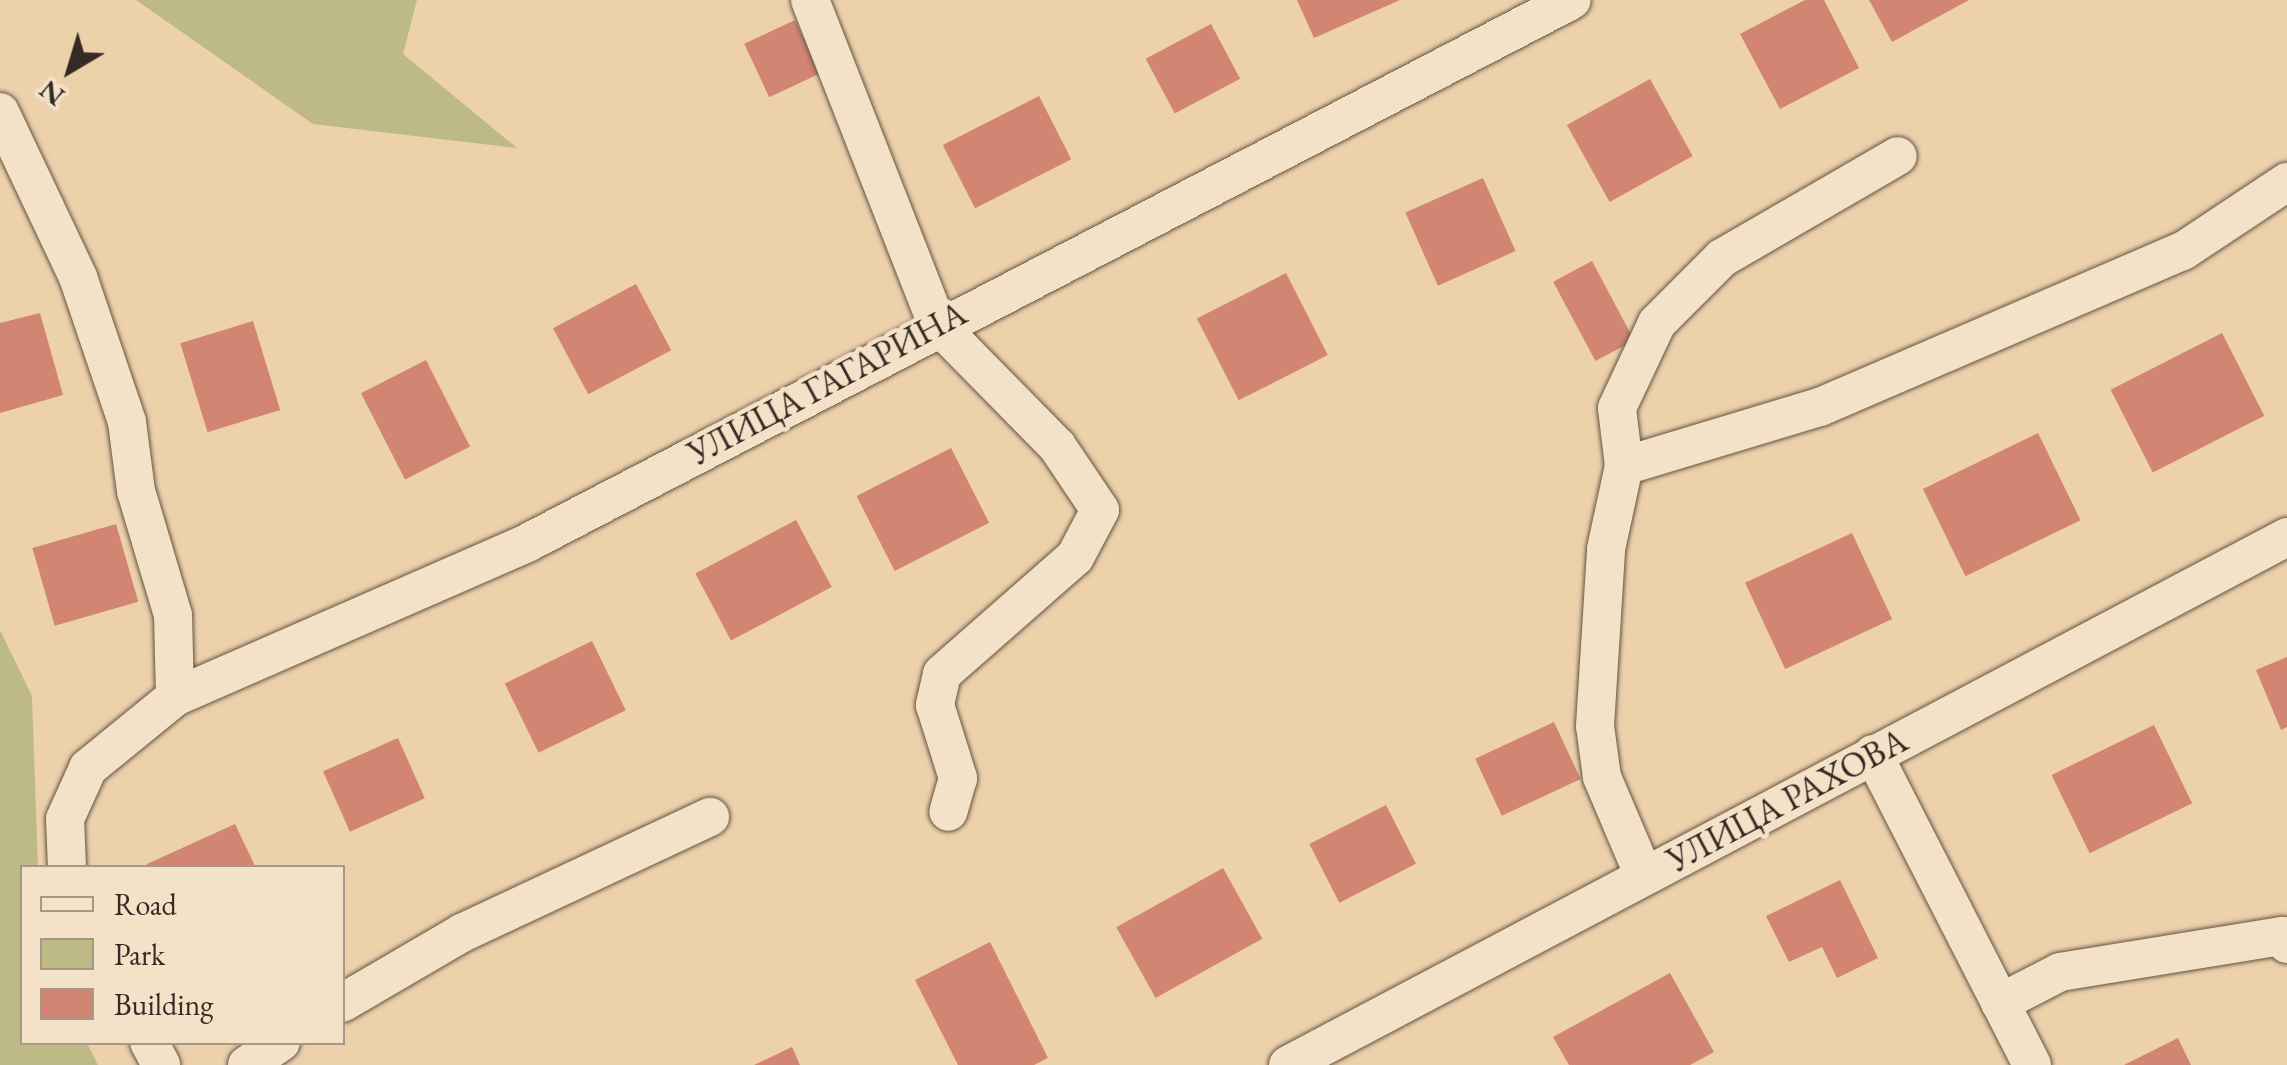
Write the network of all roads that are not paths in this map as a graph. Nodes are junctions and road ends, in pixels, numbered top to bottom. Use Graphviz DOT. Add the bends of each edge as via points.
graph roads {
  1 [pos="810,0"];
  2 [pos="1572,0"];
  3 [pos="0,112"];
  4 [pos="1898,156"];
  5 [pos="2287,182"];
  6 [pos="937,324"];
  7 [pos="1624,466"];
  8 [pos="2287,537"];
  9 [pos="175,697"];
  10 [pos="1873,754"];
  11 [pos="948,812"];
  12 [pos="710,816"];
  13 [pos="67,865"];
  14 [pos="1644,876"];
  15 [pos="2287,944"];
  16 [pos="345,1002"];
  17 [pos="2000,1004"];
  18 [pos="278,1045"];
  19 [pos="248,1065"];
  20 [pos="1288,1065"];
  21 [pos="2032,1065"];
  1 -- 6 [label="street"];
  2 -- 6 [label="street, УЛИЦА ГАГАРИНА"];
  3 -- 9 [label="street" via="78,277 127,422 136,492 173,615"];
  4 -- 7 [label="street" via="1722,258 1658,323 1617,408"];
  5 -- 7 [label="street" via="2183,250 1820,407"];
  6 -- 9 [label="street, УЛИЦА ГАГАРИНА" via="529,542"];
  6 -- 11 [label="street" via="1057,446 1100,510 1075,557 942,674 935,705 958,778"];
  7 -- 14 [label="street" via="1606,549 1595,726 1602,777"];
  8 -- 10 [label="street, УЛИЦА РАХОВА"];
  9 -- 13 [label="street, УЛИЦА ГАГАРИНА" via="88,768 65,819"];
  10 -- 14 [label="street, УЛИЦА РАХОВА"];
  10 -- 17 [label="street"];
  12 -- 16 [label="street" via="462,932"];
  14 -- 20 [label="street, УЛИЦА РАХОВА"];
  15 -- 17 [label="street" via="2283,936 2060,972"];
  17 -- 21 [label="street"];
  18 -- 19 [label="street"];
}
